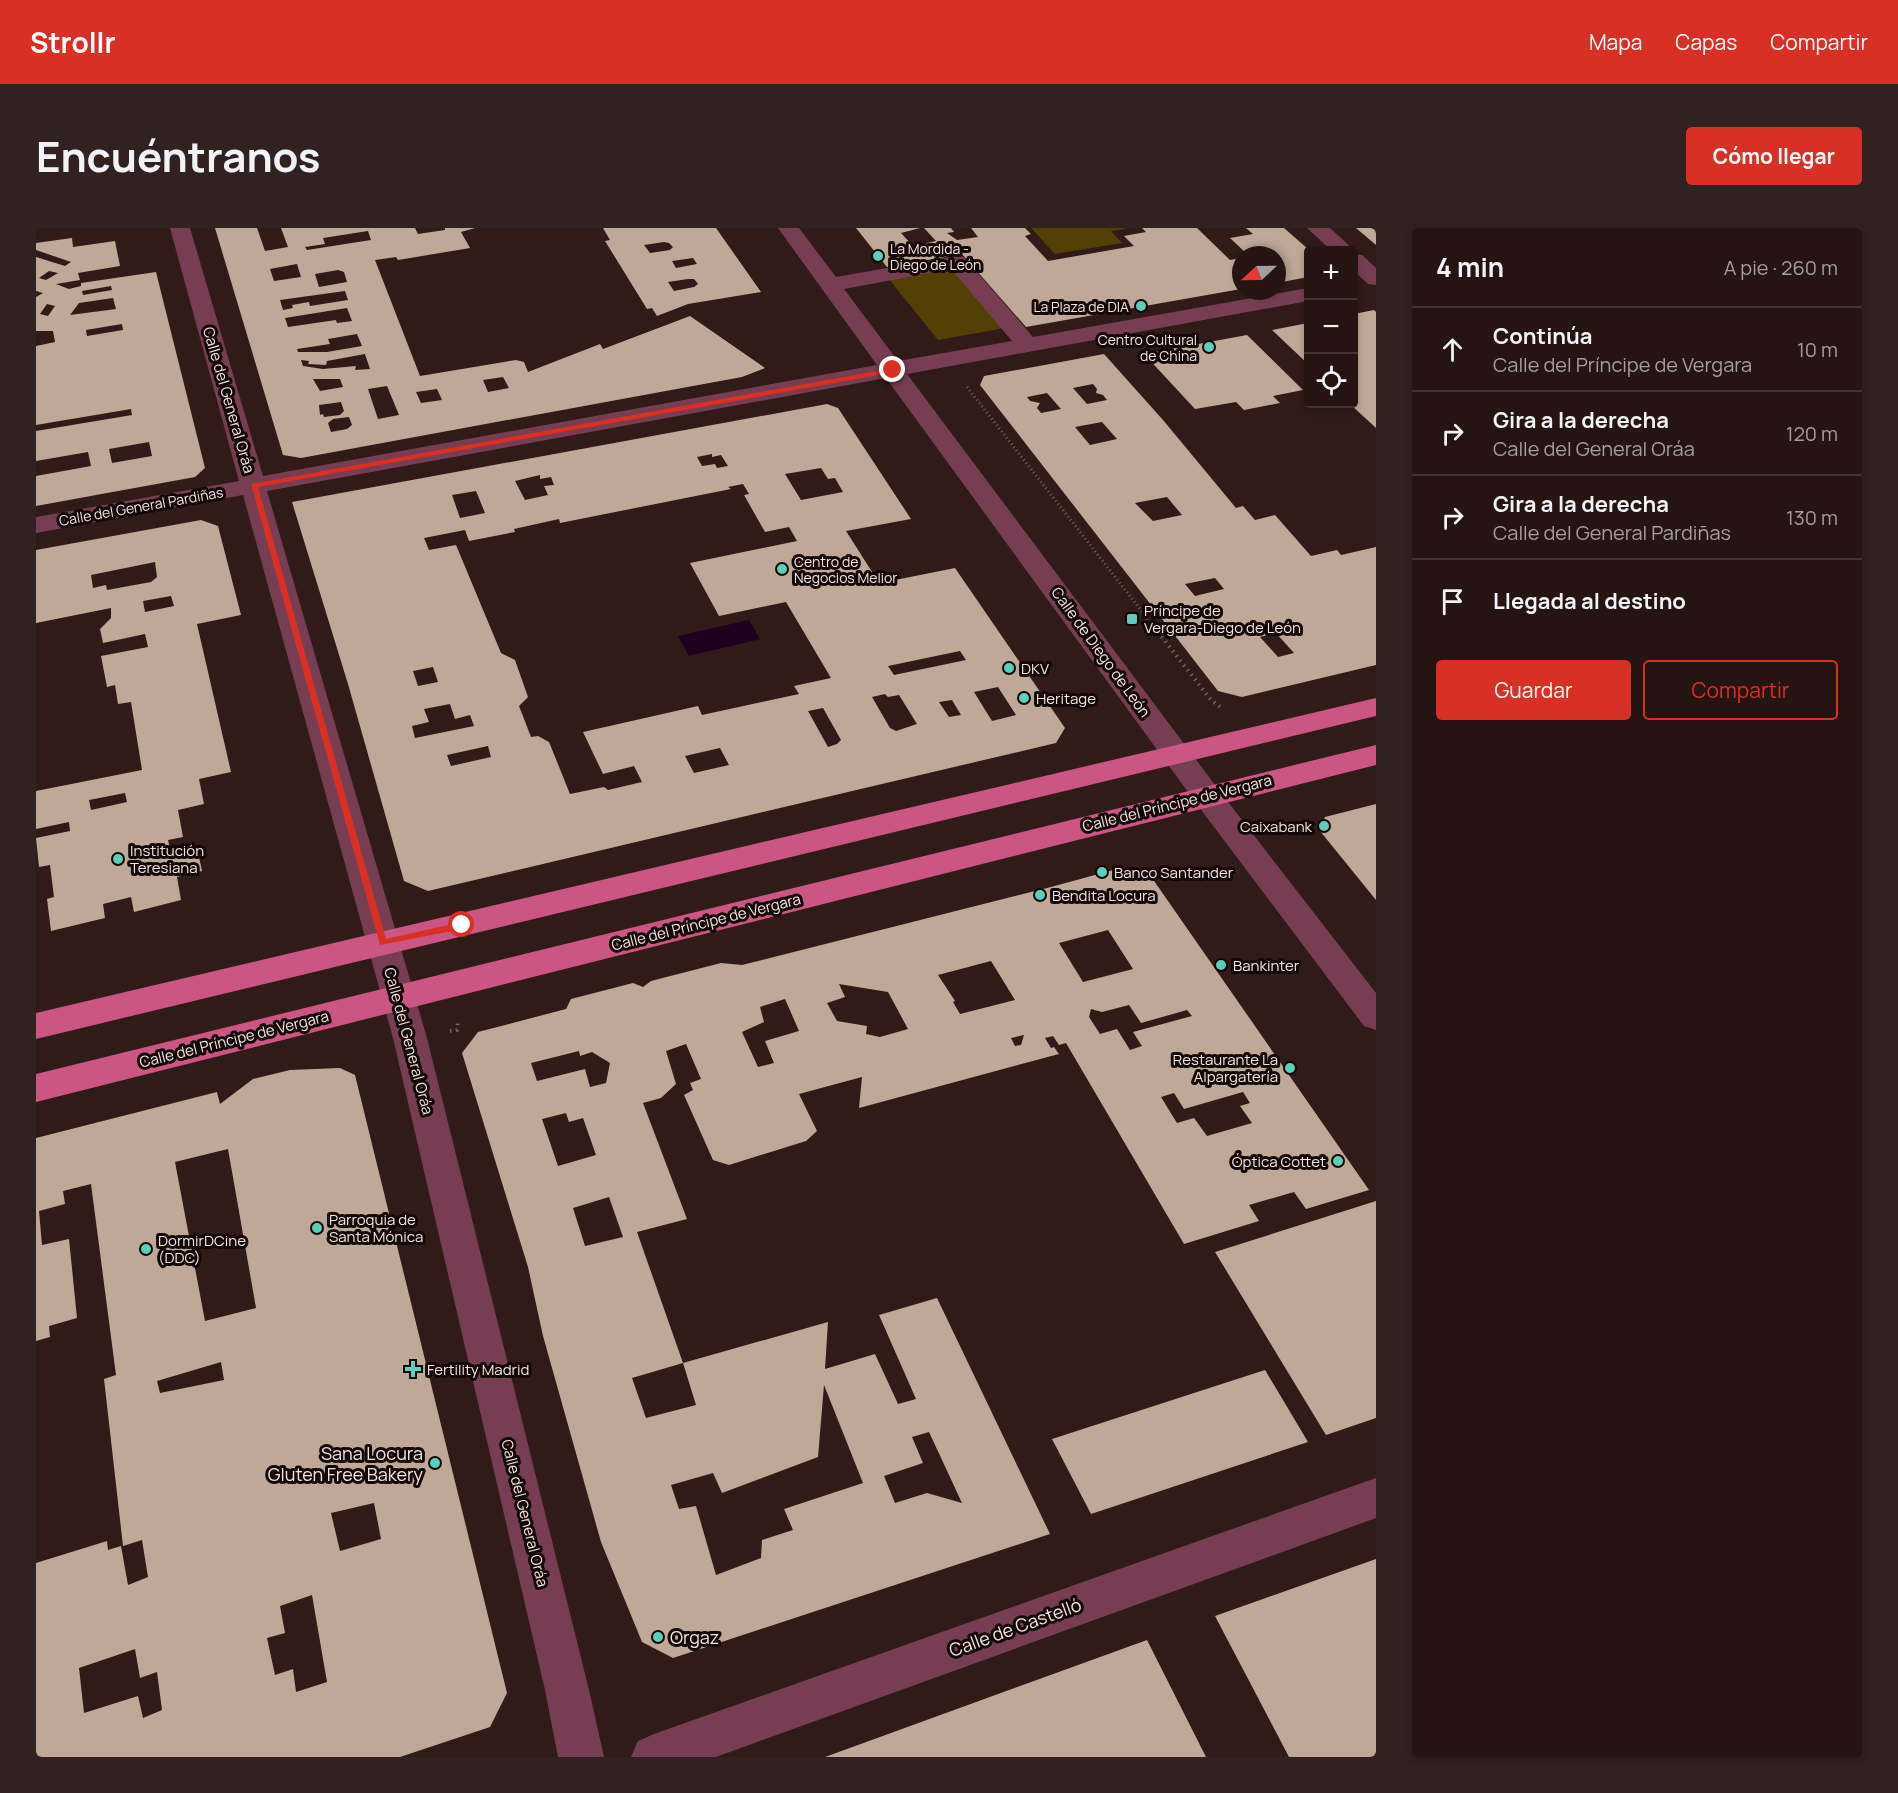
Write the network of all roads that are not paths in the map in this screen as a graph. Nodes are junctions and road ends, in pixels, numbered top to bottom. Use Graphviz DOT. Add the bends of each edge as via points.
graph roads {
  1 [pos="180,228"];
  2 [pos="789,228"];
  3 [pos="1317,228"];
  4 [pos="1337,246"];
  5 [pos="1358,265"];
  6 [pos="1376,281"];
  7 [pos="830,285"];
  8 [pos="1358,285"];
  9 [pos="1304,295"];
  10 [pos="1028,345"];
  11 [pos="893,370"];
  12 [pos="254,486"];
  13 [pos="36,525"];
  14 [pos="1376,707"];
  15 [pos="1178,755"];
  16 [pos="1376,755"];
  17 [pos="1207,796"];
  18 [pos="383,943"];
  19 [pos="399,999"];
  20 [pos="1376,1017"];
  21 [pos="36,1026"];
  22 [pos="36,1088"];
  23 [pos="1376,1498"];
  24 [pos="581,1757"];
  25 [pos="654,1757"];
  1 -- 12 [label="street, Calle del General Oráa"];
  2 -- 7 [label="street, Calle de Diego de León"];
  3 -- 4 [label="street"];
  5 -- 6 [label="street"];
  6 -- 8 [label="street"];
  7 -- 10 [label="street" via="956,262"];
  7 -- 11 [label="street, Calle de Diego de León"];
  9 -- 10 [label="street, Calle del General Pardiñas"];
  10 -- 11 [label="street, Calle del General Pardiñas"];
  11 -- 12 [label="street, Calle del General Pardiñas"];
  11 -- 15 [label="street, Calle de Diego de León"];
  12 -- 13 [label="street, Calle del General Pardiñas"];
  12 -- 18 [label="street, Calle del General Oráa"];
  14 -- 15 [label="main road"];
  15 -- 17 [label="street, Calle de Diego de León"];
  15 -- 18 [label="main road"];
  16 -- 17 [label="main road, Calle del Príncipe de Vergara"];
  17 -- 19 [label="main road, Calle del Príncipe de Vergara"];
  17 -- 20 [label="street, Calle de Diego de León"];
  18 -- 19 [label="street, Calle del General Oráa"];
  18 -- 21 [label="main road"];
  19 -- 22 [label="main road, Calle del Príncipe de Vergara"];
  19 -- 24 [label="street, Calle del General Oráa"];
  23 -- 25 [label="street, Calle de Castelló"];
}
